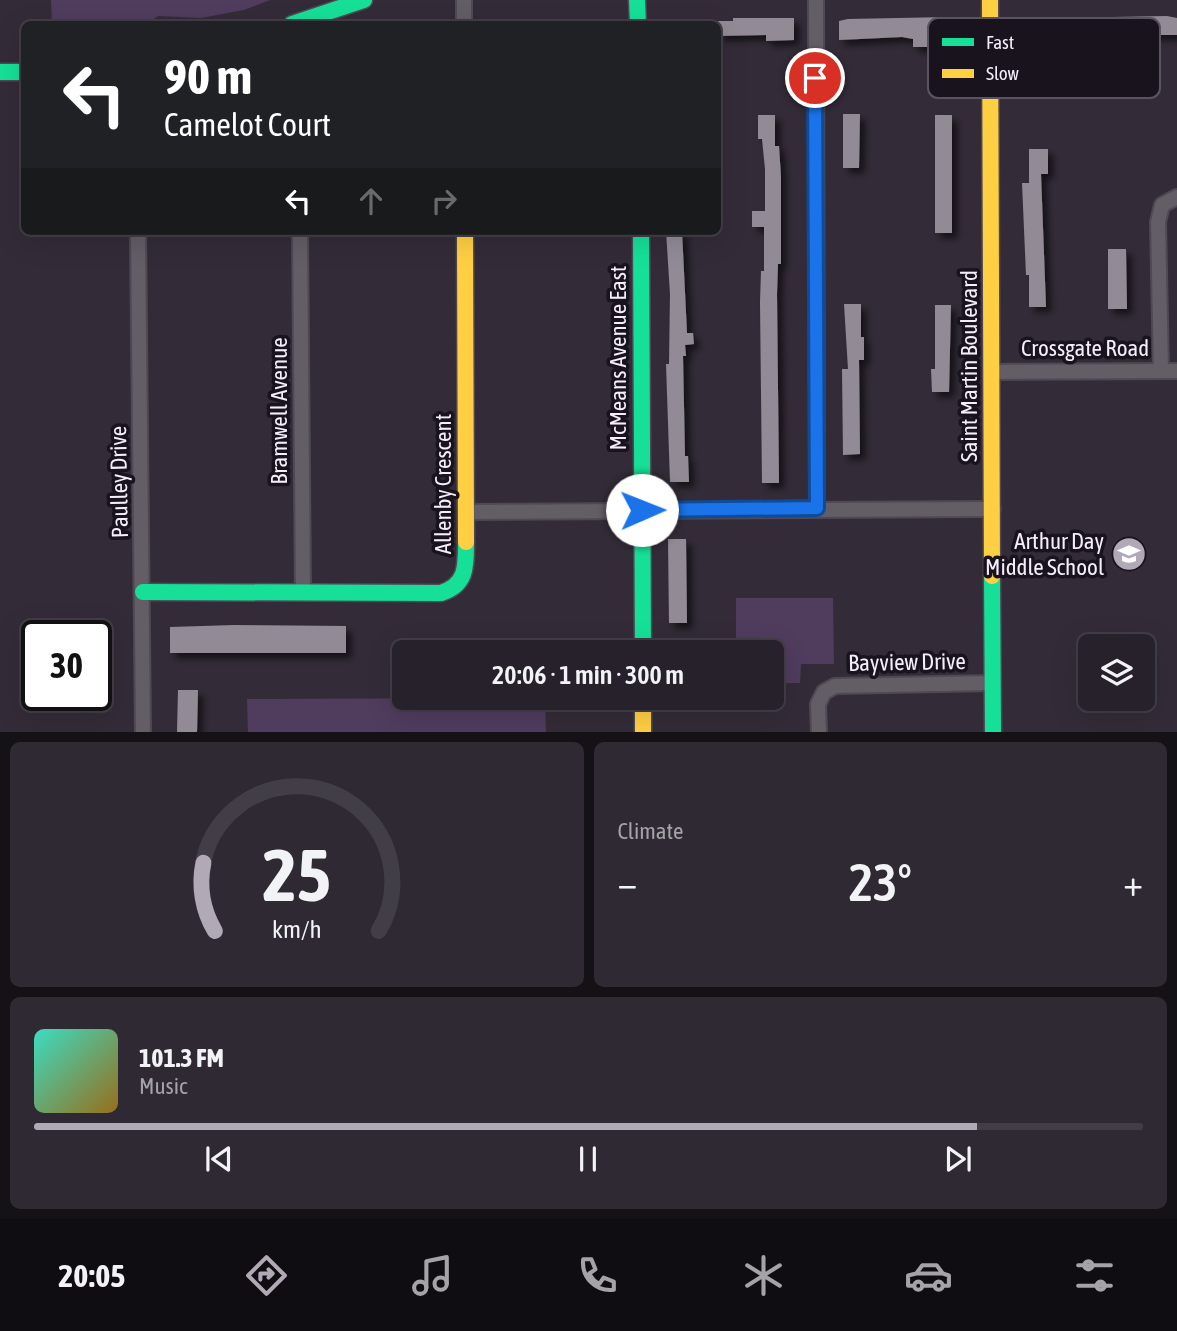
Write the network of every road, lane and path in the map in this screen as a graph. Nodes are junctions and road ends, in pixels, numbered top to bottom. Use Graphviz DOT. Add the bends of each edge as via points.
graph roads {
  1 [pos="364,0"];
  2 [pos="464,0"];
  3 [pos="637,0"];
  4 [pos="816,0"];
  5 [pos="990,0"];
  6 [pos="990,18"];
  7 [pos="305,21"];
  8 [pos="464,21"];
  9 [pos="638,21"];
  10 [pos="0,72"];
  11 [pos="21,72"];
  12 [pos="991,98"];
  13 [pos="1177,197"];
  14 [pos="138,235"];
  15 [pos="300,235"];
  16 [pos="465,235"];
  17 [pos="640,235"];
  18 [pos="1177,370"];
  19 [pos="1161,371"];
  20 [pos="992,372"];
  21 [pos="817,508"];
  22 [pos="993,509"];
  23 [pos="642,510"];
  24 [pos="466,512"];
  25 [pos="143,592"];
  26 [pos="303,592"];
  27 [pos="643,640"];
  28 [pos="993,683"];
  29 [pos="643,710"];
  30 [pos="143,732"];
  31 [pos="643,732"];
  32 [pos="819,732"];
  33 [pos="993,732"];
  1 -- 7 [label="street"];
  2 -- 8 [label="street"];
  3 -- 9 [label="street"];
  4 -- 21 [label="street"];
  5 -- 6 [label="street, Saint Martin Boulevard"];
  10 -- 11 [label="street"];
  12 -- 20 [label="street, Saint Martin Boulevard"];
  13 -- 19 [label="street" via="1161,205 1158,222"];
  14 -- 25 [label="street, Paulley Drive"];
  15 -- 26 [label="street, Bramwell Avenue"];
  16 -- 24 [label="street, Allenby Crescent"];
  17 -- 23 [label="street, McMeans Avenue East"];
  18 -- 19 [label="street, Crossgate Road"];
  19 -- 20 [label="street, Crossgate Road"];
  20 -- 22 [label="street, Saint Martin Boulevard"];
  21 -- 22 [label="street"];
  21 -- 23 [label="street"];
  22 -- 28 [label="street, Saint Martin Boulevard"];
  23 -- 24 [label="street"];
  23 -- 27 [label="street, McMeans Avenue East"];
  24 -- 26 [label="street, Allenby Crescent" via="466,569 452,590"];
  25 -- 26 [label="street, Allenby Crescent"];
  25 -- 30 [label="street, Paulley Drive"];
  28 -- 32 [label="street, Bayview Drive" via="835,686 824,692 818,704"];
  28 -- 33 [label="street, Saint Martin Boulevard"];
  29 -- 31 [label="street"];
}
